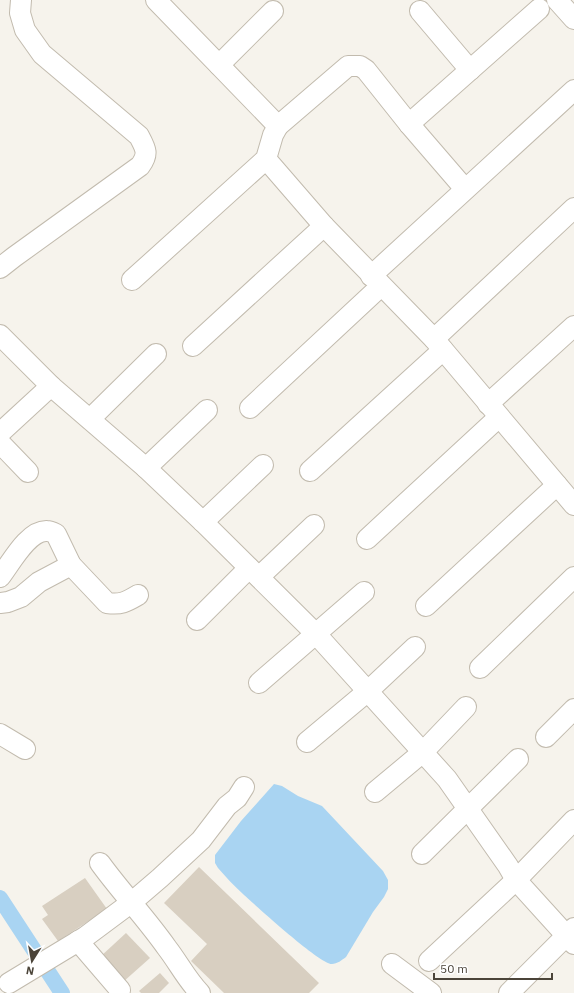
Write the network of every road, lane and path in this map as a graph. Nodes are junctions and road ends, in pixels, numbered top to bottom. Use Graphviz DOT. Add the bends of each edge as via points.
graph roads {
  1 [pos="21,0"];
  2 [pos="156,0"];
  3 [pos="557,0"];
  4 [pos="539,8"];
  5 [pos="272,11"];
  6 [pos="420,11"];
  7 [pos="574,19"];
  8 [pos="219,65"];
  9 [pos="470,70"];
  10 [pos="574,90"];
  11 [pos="409,124"];
  12 [pos="278,126"];
  13 [pos="266,159"];
  14 [pos="465,189"];
  15 [pos="574,208"];
  16 [pos="324,226"];
  17 [pos="0,268"];
  18 [pos="132,280"];
  19 [pos="376,281"];
  20 [pos="574,326"];
  21 [pos="0,335"];
  22 [pos="438,345"];
  23 [pos="193,346"];
  24 [pos="156,354"];
  25 [pos="51,386"];
  26 [pos="250,408"];
  27 [pos="207,410"];
  28 [pos="493,410"];
  29 [pos="90,419"];
  30 [pos="0,432"];
  31 [pos="0,443"];
  32 [pos="262,465"];
  33 [pos="146,468"];
  34 [pos="28,472"];
  35 [pos="310,472"];
  36 [pos="557,485"];
  37 [pos="574,505"];
  38 [pos="202,522"];
  39 [pos="314,525"];
  40 [pos="367,539"];
  41 [pos="71,565"];
  42 [pos="254,573"];
  43 [pos="0,577"];
  44 [pos="574,577"];
  45 [pos="364,592"];
  46 [pos="138,595"];
  47 [pos="0,603"];
  48 [pos="426,606"];
  49 [pos="197,620"];
  50 [pos="316,634"];
  51 [pos="415,648"];
  52 [pos="480,668"];
  53 [pos="259,683"];
  54 [pos="368,691"];
  55 [pos="466,707"];
  56 [pos="574,709"];
  57 [pos="0,734"];
  58 [pos="546,737"];
  59 [pos="307,742"];
  60 [pos="25,749"];
  61 [pos="423,752"];
  62 [pos="518,759"];
  63 [pos="244,787"];
  64 [pos="375,792"];
  65 [pos="468,808"];
  66 [pos="574,820"];
  67 [pos="422,854"];
  68 [pos="100,863"];
  69 [pos="516,880"];
  70 [pos="132,902"];
  71 [pos="571,936"];
  72 [pos="78,941"];
  73 [pos="429,961"];
  74 [pos="392,964"];
  75 [pos="11,980"];
  76 [pos="120,990"];
  77 [pos="200,993"];
  78 [pos="431,993"];
  79 [pos="509,993"];
  1 -- 17 [label="street" via="20,13 24,30 42,54 139,136 146,149 145,160 140,166"];
  2 -- 8 [label="street"];
  3 -- 7 [label="street"];
  4 -- 9 [label="street"];
  5 -- 8 [label="street"];
  6 -- 9 [label="street"];
  8 -- 12 [label="street"];
  9 -- 11 [label="street"];
  10 -- 14 [label="street"];
  11 -- 12 [label="street" via="366,70 360,66 348,66"];
  11 -- 14 [label="street"];
  12 -- 13 [label="street" via="272,135"];
  13 -- 16 [label="street"];
  13 -- 18 [label="street"];
  14 -- 19 [label="street"];
  15 -- 22 [label="street"];
  16 -- 19 [label="street"];
  16 -- 23 [label="street"];
  19 -- 22 [label="street"];
  19 -- 26 [label="street"];
  20 -- 28 [label="street"];
  21 -- 25 [label="street"];
  22 -- 28 [label="street"];
  22 -- 35 [label="street"];
  24 -- 29 [label="street"];
  25 -- 29 [label="street"];
  25 -- 30 [label="street"];
  27 -- 33 [label="street"];
  28 -- 36 [label="street"];
  28 -- 40 [label="street"];
  29 -- 33 [label="street"];
  31 -- 34 [label="street"];
  32 -- 38 [label="street"];
  33 -- 38 [label="street"];
  36 -- 37 [label="street"];
  36 -- 48 [label="street"];
  38 -- 42 [label="street"];
  39 -- 42 [label="street"];
  41 -- 43 [label="street" via="56,534 48,530 36,533 28,540"];
  41 -- 46 [label="street" via="107,604 116,605"];
  41 -- 47 [label="street" via="39,582 21,597"];
  42 -- 49 [label="street"];
  42 -- 50 [label="street"];
  44 -- 52 [label="street"];
  45 -- 50 [label="street"];
  50 -- 53 [label="street"];
  50 -- 54 [label="street"];
  51 -- 54 [label="street"];
  54 -- 59 [label="street"];
  54 -- 61 [label="street"];
  55 -- 61 [label="street"];
  56 -- 58 [label="street"];
  57 -- 60 [label="street"];
  61 -- 64 [label="street"];
  61 -- 65 [label="street"];
  62 -- 65 [label="street"];
  63 -- 70 [label="street" via="201,840"];
  65 -- 67 [label="street"];
  65 -- 69 [label="street"];
  66 -- 69 [label="street"];
  68 -- 70 [label="street"];
  69 -- 71 [label="street"];
  69 -- 73 [label="street"];
  70 -- 72 [label="street"];
  70 -- 77 [label="street"];
  71 -- 79 [label="street"];
  72 -- 75 [label="street"];
  72 -- 76 [label="street"];
  74 -- 78 [label="street"];
}
